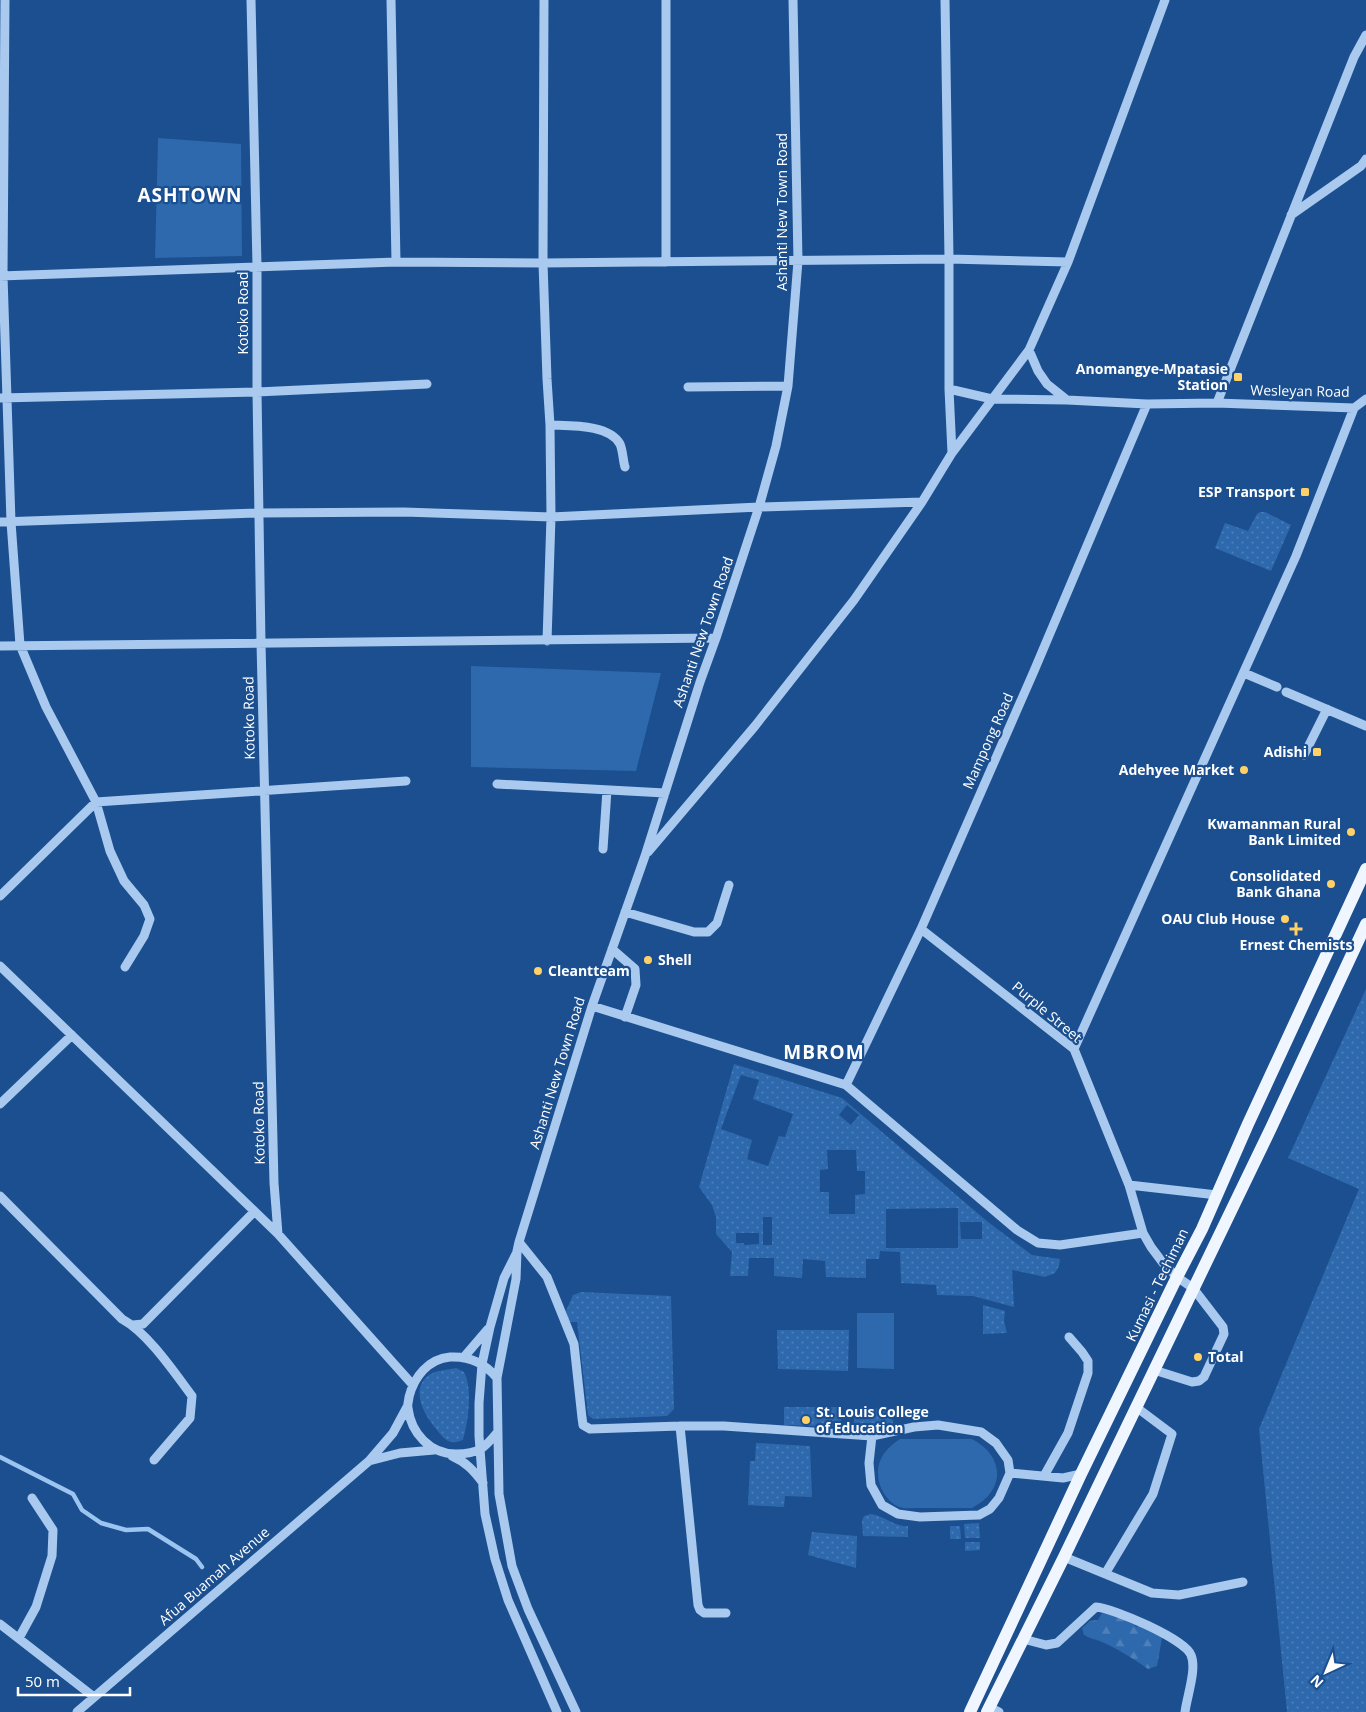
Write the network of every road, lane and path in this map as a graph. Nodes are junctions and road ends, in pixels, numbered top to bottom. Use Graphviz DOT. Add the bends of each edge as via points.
graph roads {
  1 [pos="5,0"];
  2 [pos="251,0"];
  3 [pos="391,0"];
  4 [pos="544,0"];
  5 [pos="666,0"];
  6 [pos="793,0"];
  7 [pos="945,0"];
  8 [pos="1166,0"];
  9 [pos="1366,35"];
  10 [pos="1366,159"];
  11 [pos="1291,215"];
  12 [pos="949,259"];
  13 [pos="798,261"];
  14 [pos="396,262"];
  15 [pos="666,262"];
  16 [pos="1068,262"];
  17 [pos="544,263"];
  18 [pos="257,266"];
  19 [pos="2,276"];
  20 [pos="1029,350"];
  21 [pos="426,384"];
  22 [pos="788,386"];
  23 [pos="688,387"];
  24 [pos="949,389"];
  25 [pos="257,392"];
  26 [pos="3,398"];
  27 [pos="1366,399"];
  28 [pos="992,400"];
  29 [pos="1067,400"];
  30 [pos="1216,403"];
  31 [pos="1148,404"];
  32 [pos="1354,408"];
  33 [pos="550,425"];
  34 [pos="952,453"];
  35 [pos="625,468"];
  36 [pos="922,502"];
  37 [pos="759,507"];
  38 [pos="259,513"];
  39 [pos="551,517"];
  40 [pos="0,522"];
  41 [pos="11,522"];
  42 [pos="716,638"];
  43 [pos="547,641"];
  44 [pos="261,643"];
  45 [pos="0,646"];
  46 [pos="20,646"];
  47 [pos="1244,673"];
  48 [pos="1277,687"];
  49 [pos="1286,692"];
  50 [pos="1327,709"];
  51 [pos="1366,726"];
  52 [pos="1304,755"];
  53 [pos="406,781"];
  54 [pos="497,784"];
  55 [pos="264,790"];
  56 [pos="607,790"];
  57 [pos="665,793"];
  58 [pos="96,802"];
  59 [pos="603,849"];
  60 [pos="645,856"];
  61 [pos="1366,870"];
  62 [pos="729,885"];
  63 [pos="0,896"];
  64 [pos="625,912"];
  65 [pos="1366,924"];
  66 [pos="921,929"];
  67 [pos="612,949"];
  68 [pos="0,966"];
  69 [pos="125,967"];
  70 [pos="592,1006"];
  71 [pos="625,1017"];
  72 [pos="72,1035"];
  73 [pos="1074,1049"];
  74 [pos="846,1085"];
  75 [pos="0,1104"];
  76 [pos="1129,1185"];
  77 [pos="1217,1195"];
  78 [pos="0,1196"];
  79 [pos="254,1212"];
  80 [pos="1143,1233"];
  81 [pos="278,1234"];
  82 [pos="518,1247"];
  83 [pos="1177,1277"];
  84 [pos="1193,1288"];
  85 [pos="133,1325"];
  86 [pos="490,1327"];
  87 [pos="1068,1337"];
  88 [pos="464,1357"];
  89 [pos="482,1364"];
  90 [pos="1154,1370"];
  91 [pos="497,1378"];
  92 [pos="412,1384"];
  93 [pos="407,1407"];
  94 [pos="1136,1407"];
  95 [pos="680,1426"];
  96 [pos="498,1432"];
  97 [pos="872,1436"];
  98 [pos="481,1449"];
  99 [pos="434,1450"];
  100 [pos="448,1454"];
  101 [pos="154,1460"];
  102 [pos="369,1461"];
  103 [pos="1010,1473"];
  104 [pos="1081,1474"];
  105 [pos="1044,1476"];
  106 [pos="483,1483"];
  107 [pos="32,1498"];
  108 [pos="1064,1557"];
  109 [pos="1105,1574"];
  110 [pos="1244,1582"];
  111 [pos="726,1613"];
  112 [pos="0,1624"];
  113 [pos="19,1638"];
  114 [pos="1023,1639"];
  115 [pos="94,1697"];
  116 [pos="992,1710"];
  117 [pos="77,1712"];
  118 [pos="557,1712"];
  119 [pos="576,1712"];
  120 [pos="970,1712"];
  121 [pos="1184,1712"];
  1 -- 19 [label="street"];
  2 -- 18 [label="street, Kotoko Road"];
  3 -- 14 [label="street"];
  4 -- 17 [label="street"];
  5 -- 15 [label="street"];
  6 -- 13 [label="street, Ashanti New Town Road"];
  7 -- 12 [label="street"];
  8 -- 16 [label="street"];
  9 -- 11 [label="street" via="1354,57"];
  10 -- 11 [label="street" via="1361,166"];
  11 -- 30 [label="street"];
  12 -- 13 [label="street"];
  12 -- 16 [label="street"];
  12 -- 24 [label="street"];
  13 -- 15 [label="street"];
  13 -- 22 [label="street, Ashanti New Town Road"];
  14 -- 17 [label="street"];
  14 -- 18 [label="street"];
  15 -- 17 [label="street"];
  16 -- 20 [label="street"];
  17 -- 33 [label="street"];
  18 -- 19 [label="street"];
  18 -- 25 [label="street, Kotoko Road"];
  19 -- 26 [label="street"];
  20 -- 28 [label="street"];
  20 -- 29 [label="street" via="1047,384"];
  21 -- 25 [label="street"];
  22 -- 23 [label="street"];
  22 -- 37 [label="street, Ashanti New Town Road"];
  24 -- 28 [label="street, Wesleyan Road"];
  24 -- 34 [label="street"];
  25 -- 26 [label="street"];
  25 -- 38 [label="street, Kotoko Road"];
  26 -- 41 [label="street"];
  27 -- 32 [label="street, Wesleyan Road"];
  28 -- 29 [label="street, Wesleyan Road"];
  28 -- 34 [label="street"];
  29 -- 31 [label="street, Wesleyan Road"];
  30 -- 31 [label="street, Wesleyan Road"];
  30 -- 32 [label="street, Wesleyan Road"];
  31 -- 66 [label="street, Mampong Road"];
  32 -- 47 [label="street" via="1296,556"];
  33 -- 35 [label="street" via="599,429 611,435 620,444"];
  33 -- 39 [label="street"];
  34 -- 36 [label="street"];
  36 -- 37 [label="street"];
  36 -- 60 [label="street" via="854,600 755,726"];
  37 -- 39 [label="street"];
  37 -- 42 [label="street, Ashanti New Town Road"];
  38 -- 39 [label="street" via="404,512"];
  38 -- 41 [label="street"];
  38 -- 44 [label="street, Kotoko Road"];
  39 -- 43 [label="street"];
  40 -- 41 [label="street"];
  41 -- 46 [label="street"];
  42 -- 43 [label="street"];
  42 -- 57 [label="street, Ashanti New Town Road"];
  43 -- 44 [label="street"];
  44 -- 46 [label="street"];
  44 -- 55 [label="street, Kotoko Road"];
  45 -- 46 [label="street"];
  46 -- 58 [label="street" via="46,707"];
  47 -- 48 [label="street"];
  47 -- 73 [label="street"];
  49 -- 50 [label="street"];
  50 -- 51 [label="street"];
  50 -- 52 [label="street"];
  53 -- 55 [label="street"];
  54 -- 56 [label="street"];
  55 -- 58 [label="street"];
  55 -- 81 [label="street, Kotoko Road"];
  56 -- 57 [label="street"];
  56 -- 59 [label="street"];
  57 -- 60 [label="street, Ashanti New Town Road"];
  58 -- 63 [label="street"];
  58 -- 69 [label="street" via="110,851 124,881 144,905 150,919 144,936"];
  60 -- 64 [label="street, Ashanti New Town Road"];
  61 -- 77 [label="main road, Kumasi - Techiman"];
  62 -- 64 [label="street" via="717,923 708,932 694,932"];
  64 -- 67 [label="street, Ashanti New Town Road"];
  65 -- 84 [label="main road"];
  66 -- 73 [label="street, Purple Street"];
  66 -- 74 [label="street, Mampong Road"];
  67 -- 70 [label="street, Ashanti New Town Road"];
  67 -- 71 [label="street" via="635,969 636,985"];
  68 -- 72 [label="street"];
  70 -- 71 [label="street"];
  70 -- 82 [label="street, Ashanti New Town Road"];
  71 -- 74 [label="street"];
  72 -- 75 [label="street"];
  72 -- 79 [label="street"];
  73 -- 76 [label="street, Purple Street"];
  74 -- 80 [label="street" via="1017,1230 1038,1243 1060,1246"];
  76 -- 77 [label="street"];
  76 -- 80 [label="street, Purple Street"];
  77 -- 83 [label="main road, Kumasi - Techiman"];
  78 -- 85 [label="street" via="122,1319"];
  79 -- 81 [label="street"];
  79 -- 85 [label="street" via="143,1324"];
  80 -- 83 [label="street, Purple Street"];
  81 -- 92 [label="street"];
  82 -- 86 [label="street, Ashanti New Town Road" via="504,1278"];
  82 -- 91 [label="street, Ashanti New Town Road" via="516,1279"];
  82 -- 95 [label="street" via="547,1277 574,1344 584,1425 590,1429"];
  83 -- 84 [label="street, Purple Street"];
  83 -- 104 [label="main road, Kumasi - Techiman"];
  84 -- 90 [label="main road"];
  84 -- 90 [label="street, Purple Street" via="1223,1327 1224,1334 1204,1377 1192,1382"];
  85 -- 101 [label="street" via="192,1396 190,1418"];
  86 -- 88 [label="street"];
  86 -- 89 [label="street, Ashanti New Town Road"];
  87 -- 105 [label="street" via="1088,1361 1088,1373 1068,1433"];
  88 -- 89 [label="street"];
  88 -- 92 [label="street" via="448,1357 434,1362 421,1371"];
  89 -- 91 [label="street"];
  89 -- 98 [label="street, Ashanti New Town Road" via="479,1403"];
  90 -- 94 [label="main road"];
  91 -- 96 [label="street, Ashanti New Town Road"];
  92 -- 93 [label="street"];
  93 -- 99 [label="street" via="415,1432"];
  93 -- 102 [label="street, Afua Buamah Avenue" via="393,1433"];
  94 -- 108 [label="main road"];
  94 -- 109 [label="street" via="1172,1434 1153,1494"];
  95 -- 97 [label="street"];
  95 -- 111 [label="street" via="698,1605 704,1613"];
  96 -- 98 [label="street"];
  96 -- 119 [label="street, Ashanti New Town Road" via="499,1494 512,1566 528,1609"];
  97 -- 103 [label="street" via="938,1425 981,1432 996,1443 1008,1460"];
  97 -- 103 [label="street" via="869,1463 872,1485 882,1505 898,1514 920,1517 979,1515 990,1509 999,1498"];
  98 -- 100 [label="street" via="465,1454"];
  98 -- 106 [label="street, Ashanti New Town Road"];
  99 -- 100 [label="street"];
  99 -- 102 [label="street, Afua Buamah Avenue" via="400,1453"];
  100 -- 106 [label="street" via="462,1461"];
  102 -- 115 [label="street, Afua Buamah Avenue"];
  103 -- 105 [label="street"];
  104 -- 105 [label="street" via="1063,1478"];
  104 -- 120 [label="main road, Kumasi - Techiman"];
  106 -- 118 [label="street, Ashanti New Town Road" via="495,1559 508,1600"];
  107 -- 113 [label="street" via="53,1530 52,1556 36,1607"];
  108 -- 109 [label="street"];
  108 -- 114 [label="main road"];
  109 -- 110 [label="street" via="1152,1593 1179,1595"];
  112 -- 113 [label="street"];
  113 -- 115 [label="street"];
  114 -- 116 [label="main road"];
  114 -- 121 [label="street" via="1046,1645 1057,1643 1096,1607 1138,1620 1186,1646 1191,1654 1194,1667"];
  115 -- 117 [label="street, Afua Buamah Avenue"];
}
